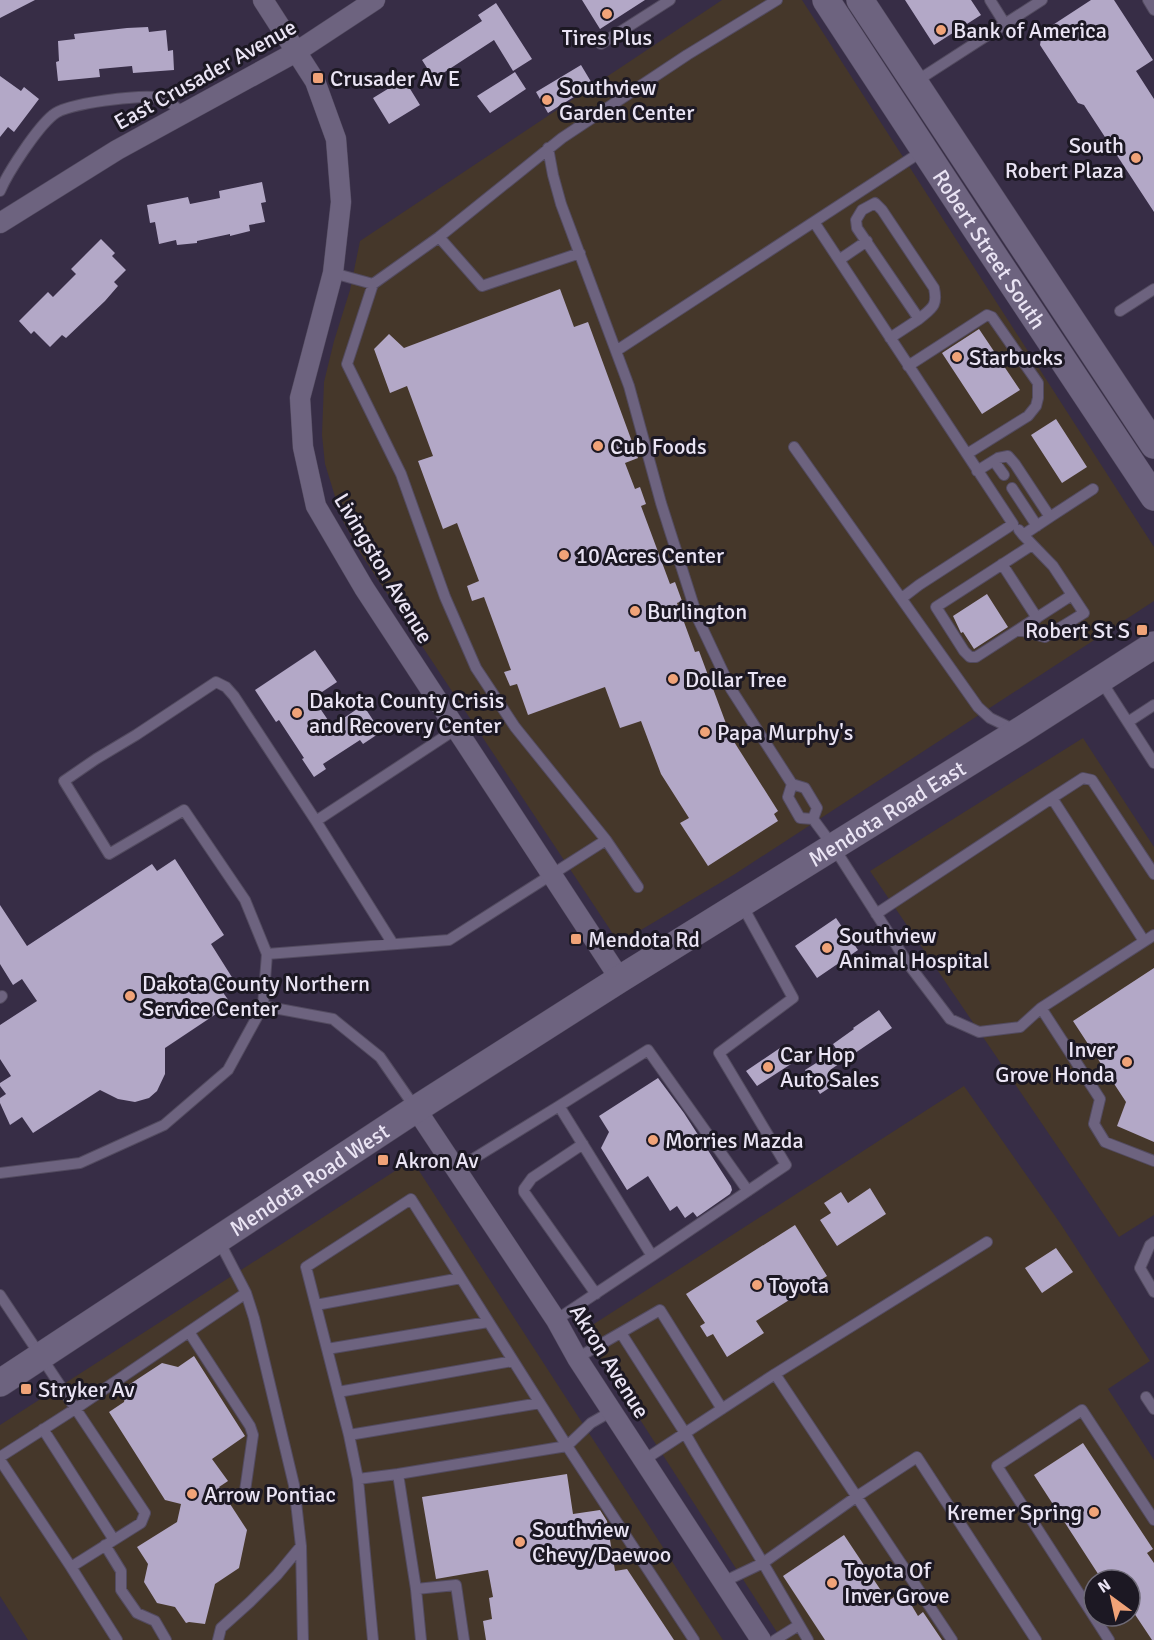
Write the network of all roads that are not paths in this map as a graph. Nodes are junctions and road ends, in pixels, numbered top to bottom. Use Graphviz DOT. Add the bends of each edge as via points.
graph roads {
  1 [pos="263,0"];
  2 [pos="375,0"];
  3 [pos="670,0"];
  4 [pos="777,0"];
  5 [pos="826,0"];
  6 [pos="860,0"];
  7 [pos="990,0"];
  8 [pos="1042,0"];
  9 [pos="1148,0"];
  10 [pos="1154,10"];
  11 [pos="1005,24"];
  12 [pos="601,44"];
  13 [pos="296,52"];
  14 [pos="876,76"];
  15 [pos="915,82"];
  16 [pos="183,114"];
  17 [pos="548,148"];
  18 [pos="924,150"];
  19 [pos="964,157"];
  20 [pos="0,191"];
  21 [pos="1,220"];
  22 [pos="814,222"];
  23 [pos="439,237"];
  24 [pos="867,241"];
  25 [pos="580,253"];
  26 [pos="839,260"];
  27 [pos="333,273"];
  28 [pos="373,284"];
  29 [pos="1154,289"];
  30 [pos="1120,311"];
  31 [pos="919,319"];
  32 [pos="890,338"];
  33 [pos="616,351"];
  34 [pos="908,366"];
  35 [pos="1153,441"];
  36 [pos="794,447"];
  37 [pos="967,454"];
  38 [pos="994,461"];
  39 [pos="977,471"];
  40 [pos="1004,475"];
  41 [pos="1012,488"];
  42 [pos="1093,489"];
  43 [pos="1154,497"];
  44 [pos="1050,517"];
  45 [pos="1013,524"];
  46 [pos="1037,526"];
  47 [pos="1023,535"];
  48 [pos="1032,545"];
  49 [pos="1002,564"];
  50 [pos="1072,595"];
  51 [pos="902,598"];
  52 [pos="1037,618"];
  53 [pos="1019,630"];
  54 [pos="1154,645"];
  55 [pos="1100,679"];
  56 [pos="1154,705"];
  57 [pos="1128,722"];
  58 [pos="456,729"];
  59 [pos="1018,732"];
  60 [pos="1154,763"];
  61 [pos="792,784"];
  62 [pos="1052,798"];
  63 [pos="813,819"];
  64 [pos="316,821"];
  65 [pos="606,840"];
  66 [pos="833,846"];
  67 [pos="1154,874"];
  68 [pos="552,876"];
  69 [pos="638,887"];
  70 [pos="741,904"];
  71 [pos="876,914"];
  72 [pos="1149,938"];
  73 [pos="393,944"];
  74 [pos="267,954"];
  75 [pos="620,980"];
  76 [pos="263,1006"];
  77 [pos="1041,1008"];
  78 [pos="559,1106"];
  79 [pos="416,1109"];
  80 [pos="583,1144"];
  81 [pos="1154,1161"];
  82 [pos="456,1170"];
  83 [pos="0,1173"];
  84 [pos="748,1191"];
  85 [pos="218,1239"];
  86 [pos="987,1242"];
  87 [pos="1154,1242"];
  88 [pos="652,1256"];
  89 [pos="461,1278"];
  90 [pos="1154,1292"];
  91 [pos="246,1293"];
  92 [pos="596,1294"];
  93 [pos="0,1295"];
  94 [pos="316,1305"];
  95 [pos="556,1320"];
  96 [pos="488,1322"];
  97 [pos="189,1332"];
  98 [pos="621,1333"];
  99 [pos="327,1349"];
  100 [pos="41,1357"];
  101 [pos="577,1358"];
  102 [pos="513,1361"];
  103 [pos="775,1374"];
  104 [pos="0,1383"];
  105 [pos="338,1392"];
  106 [pos="1146,1397"];
  107 [pos="540,1403"];
  108 [pos="75,1408"];
  109 [pos="722,1408"];
  110 [pos="1154,1408"];
  111 [pos="612,1411"];
  112 [pos="43,1429"];
  113 [pos="686,1433"];
  114 [pos="349,1435"];
  115 [pos="567,1446"];
  116 [pos="0,1458"];
  117 [pos="644,1460"];
  118 [pos="398,1474"];
  119 [pos="358,1479"];
  120 [pos="245,1491"];
  121 [pos="856,1497"];
  122 [pos="1154,1520"];
  123 [pos="109,1543"];
  124 [pos="301,1546"];
  125 [pos="762,1563"];
  126 [pos="71,1566"];
  127 [pos="723,1582"];
  128 [pos="416,1589"];
  129 [pos="799,1625"];
  130 [pos="117,1640"];
  131 [pos="166,1640"];
  132 [pos="218,1640"];
  133 [pos="303,1640"];
  134 [pos="373,1640"];
  135 [pos="422,1640"];
  136 [pos="464,1640"];
  137 [pos="694,1640"];
  138 [pos="761,1640"];
  139 [pos="776,1640"];
  140 [pos="808,1640"];
  141 [pos="952,1640"];
  142 [pos="1036,1640"];
  143 [pos="1109,1640"];
  1 -- 13 [label="street, Livingston Avenue"];
  2 -- 13 [label="street, East Crusader Avenue"];
  3 -- 12 [label="lane"];
  4 -- 17 [label="lane"];
  5 -- 14 [label="street, Robert Street South"];
  6 -- 15 [label="street, Robert Street South"];
  7 -- 11 [label="lane"];
  8 -- 11 [label="lane"];
  9 -- 10 [label="lane"];
  11 -- 15 [label="lane"];
  13 -- 16 [label="street, East Crusader Avenue"];
  13 -- 27 [label="street, Livingston Avenue" via="315,81 336,139 341,202"];
  14 -- 15 [label="street" via="902,85"];
  14 -- 18 [label="street, Robert Street South"];
  15 -- 19 [label="street, Robert Street South"];
  16 -- 20 [label="lane" via="164,98 141,96 72,106 54,113 32,139"];
  16 -- 21 [label="street, East Crusader Avenue"];
  17 -- 23 [label="lane"];
  17 -- 25 [label="lane" via="561,204"];
  18 -- 19 [label="street" via="939,148"];
  18 -- 22 [label="lane"];
  18 -- 43 [label="street, Robert Street South"];
  19 -- 35 [label="street, Robert Street South"];
  22 -- 26 [label="lane"];
  22 -- 33 [label="lane"];
  23 -- 25 [label="lane" via="482,286"];
  23 -- 28 [label="lane"];
  24 -- 26 [label="lane"];
  24 -- 31 [label="lane"];
  24 -- 31 [label="lane" via="856,220 862,210 875,203 934,288 936,299"];
  25 -- 33 [label="lane"];
  26 -- 32 [label="lane"];
  27 -- 28 [label="lane"];
  27 -- 58 [label="street, Livingston Avenue" via="300,398 303,447 316,506"];
  28 -- 65 [label="lane" via="347,364 401,474 445,597 476,668 515,727"];
  29 -- 30 [label="lane"];
  31 -- 32 [label="lane"];
  32 -- 34 [label="lane"];
  33 -- 61 [label="lane" via="698,619 731,689"];
  34 -- 37 [label="lane"];
  34 -- 37 [label="lane" via="987,315 992,316 1038,383 1036,406 1028,416"];
  36 -- 51 [label="lane"];
  37 -- 39 [label="lane"];
  38 -- 39 [label="lane"];
  38 -- 40 [label="lane"];
  38 -- 44 [label="lane" via="1008,456"];
  39 -- 45 [label="lane"];
  41 -- 46 [label="lane"];
  42 -- 44 [label="lane"];
  44 -- 46 [label="lane"];
  45 -- 47 [label="lane"];
  45 -- 51 [label="lane"];
  46 -- 47 [label="lane"];
  47 -- 48 [label="lane"];
  48 -- 49 [label="lane"];
  48 -- 50 [label="lane" via="1053,566"];
  49 -- 52 [label="lane"];
  49 -- 53 [label="lane" via="936,607 970,657"];
  50 -- 52 [label="lane"];
  50 -- 53 [label="lane" via="1084,613 1045,637"];
  51 -- 59 [label="lane" via="983,713"];
  52 -- 53 [label="lane"];
  54 -- 55 [label="street, Mendota Road East"];
  55 -- 57 [label="lane"];
  55 -- 59 [label="street, Mendota Road East"];
  56 -- 57 [label="lane"];
  57 -- 60 [label="lane"];
  58 -- 64 [label="lane"];
  58 -- 68 [label="street, Livingston Avenue"];
  59 -- 66 [label="street, Mendota Road East"];
  61 -- 63 [label="lane" via="805,788 817,808"];
  61 -- 63 [label="lane" via="788,797 800,818"];
  62 -- 67 [label="lane" via="1083,778 1092,780"];
  62 -- 71 [label="lane"];
  62 -- 72 [label="lane"];
  63 -- 66 [label="lane"];
  64 -- 73 [label="lane"];
  64 -- 74 [label="lane" via="226,687 216,682 64,781 109,854 184,810 245,900"];
  65 -- 68 [label="lane"];
  65 -- 69 [label="lane"];
  66 -- 70 [label="street, Mendota Road East"];
  66 -- 71 [label="lane"];
  68 -- 73 [label="lane" via="449,940"];
  68 -- 75 [label="street, Livingston Avenue"];
  70 -- 75 [label="street, Mendota Road East"];
  70 -- 84 [label="lane" via="793,998 719,1053 786,1165"];
  71 -- 77 [label="lane" via="951,1019 979,1032 1020,1027"];
  72 -- 77 [label="lane"];
  73 -- 74 [label="lane"];
  74 -- 76 [label="lane"];
  75 -- 79 [label="street, Mendota Road West"];
  76 -- 79 [label="lane" via="333,1019 380,1057"];
  76 -- 83 [label="lane" via="228,1070 164,1125 81,1163"];
  77 -- 81 [label="lane" via="1100,1100 1094,1124 1105,1142"];
  78 -- 80 [label="lane"];
  78 -- 82 [label="lane"];
  78 -- 84 [label="lane" via="648,1050"];
  79 -- 82 [label="street, Akron Avenue"];
  79 -- 85 [label="street, Mendota Road West"];
  80 -- 88 [label="lane"];
  80 -- 92 [label="lane" via="532,1178 524,1192"];
  82 -- 95 [label="street, Akron Avenue"];
  84 -- 88 [label="lane"];
  85 -- 91 [label="lane"];
  85 -- 100 [label="street, Mendota Road West"];
  86 -- 103 [label="lane"];
  87 -- 90 [label="lane" via="1140,1268"];
  88 -- 92 [label="lane"];
  89 -- 94 [label="lane"];
  89 -- 94 [label="lane" via="411,1199 306,1267"];
  89 -- 96 [label="lane"];
  91 -- 97 [label="lane"];
  91 -- 124 [label="lane" via="286,1447"];
  92 -- 95 [label="lane"];
  93 -- 100 [label="lane"];
  94 -- 99 [label="lane"];
  95 -- 101 [label="street, Akron Avenue"];
  96 -- 99 [label="lane"];
  96 -- 102 [label="lane"];
  97 -- 108 [label="lane"];
  97 -- 120 [label="lane" via="250,1426 253,1435"];
  98 -- 101 [label="lane"];
  98 -- 109 [label="lane" via="660,1310"];
  98 -- 113 [label="lane"];
  99 -- 105 [label="lane"];
  100 -- 104 [label="street, Mendota Road West"];
  100 -- 108 [label="lane"];
  101 -- 111 [label="street, Akron Avenue"];
  102 -- 105 [label="lane"];
  102 -- 107 [label="lane"];
  103 -- 109 [label="lane"];
  103 -- 121 [label="lane"];
  105 -- 114 [label="lane"];
  106 -- 110 [label="lane"];
  107 -- 114 [label="lane"];
  107 -- 115 [label="lane"];
  108 -- 112 [label="lane"];
  108 -- 123 [label="lane" via="145,1513 141,1523"];
  109 -- 113 [label="lane"];
  111 -- 115 [label="lane" via="591,1423"];
  111 -- 117 [label="street, Akron Avenue"];
  112 -- 116 [label="lane"];
  112 -- 123 [label="lane"];
  113 -- 117 [label="lane"];
  113 -- 125 [label="lane"];
  114 -- 119 [label="lane"];
  115 -- 118 [label="lane"];
  115 -- 137 [label="lane"];
  116 -- 126 [label="lane"];
  117 -- 127 [label="street, Akron Avenue"];
  118 -- 119 [label="lane"];
  118 -- 128 [label="lane"];
  119 -- 134 [label="lane"];
  121 -- 125 [label="lane"];
  121 -- 141 [label="lane"];
  121 -- 142 [label="lane" via="917,1457"];
  122 -- 143 [label="lane" via="1082,1410 997,1466"];
  123 -- 126 [label="lane"];
  123 -- 131 [label="lane" via="120,1571 121,1590 137,1613 155,1621"];
  124 -- 132 [label="lane" via="277,1575 221,1628"];
  124 -- 133 [label="lane"];
  125 -- 127 [label="lane"];
  125 -- 129 [label="lane"];
  126 -- 130 [label="lane"];
  127 -- 138 [label="street, Akron Avenue"];
  128 -- 135 [label="lane"];
  128 -- 136 [label="lane" via="456,1585"];
  129 -- 139 [label="lane"];
  129 -- 140 [label="lane"];
}
